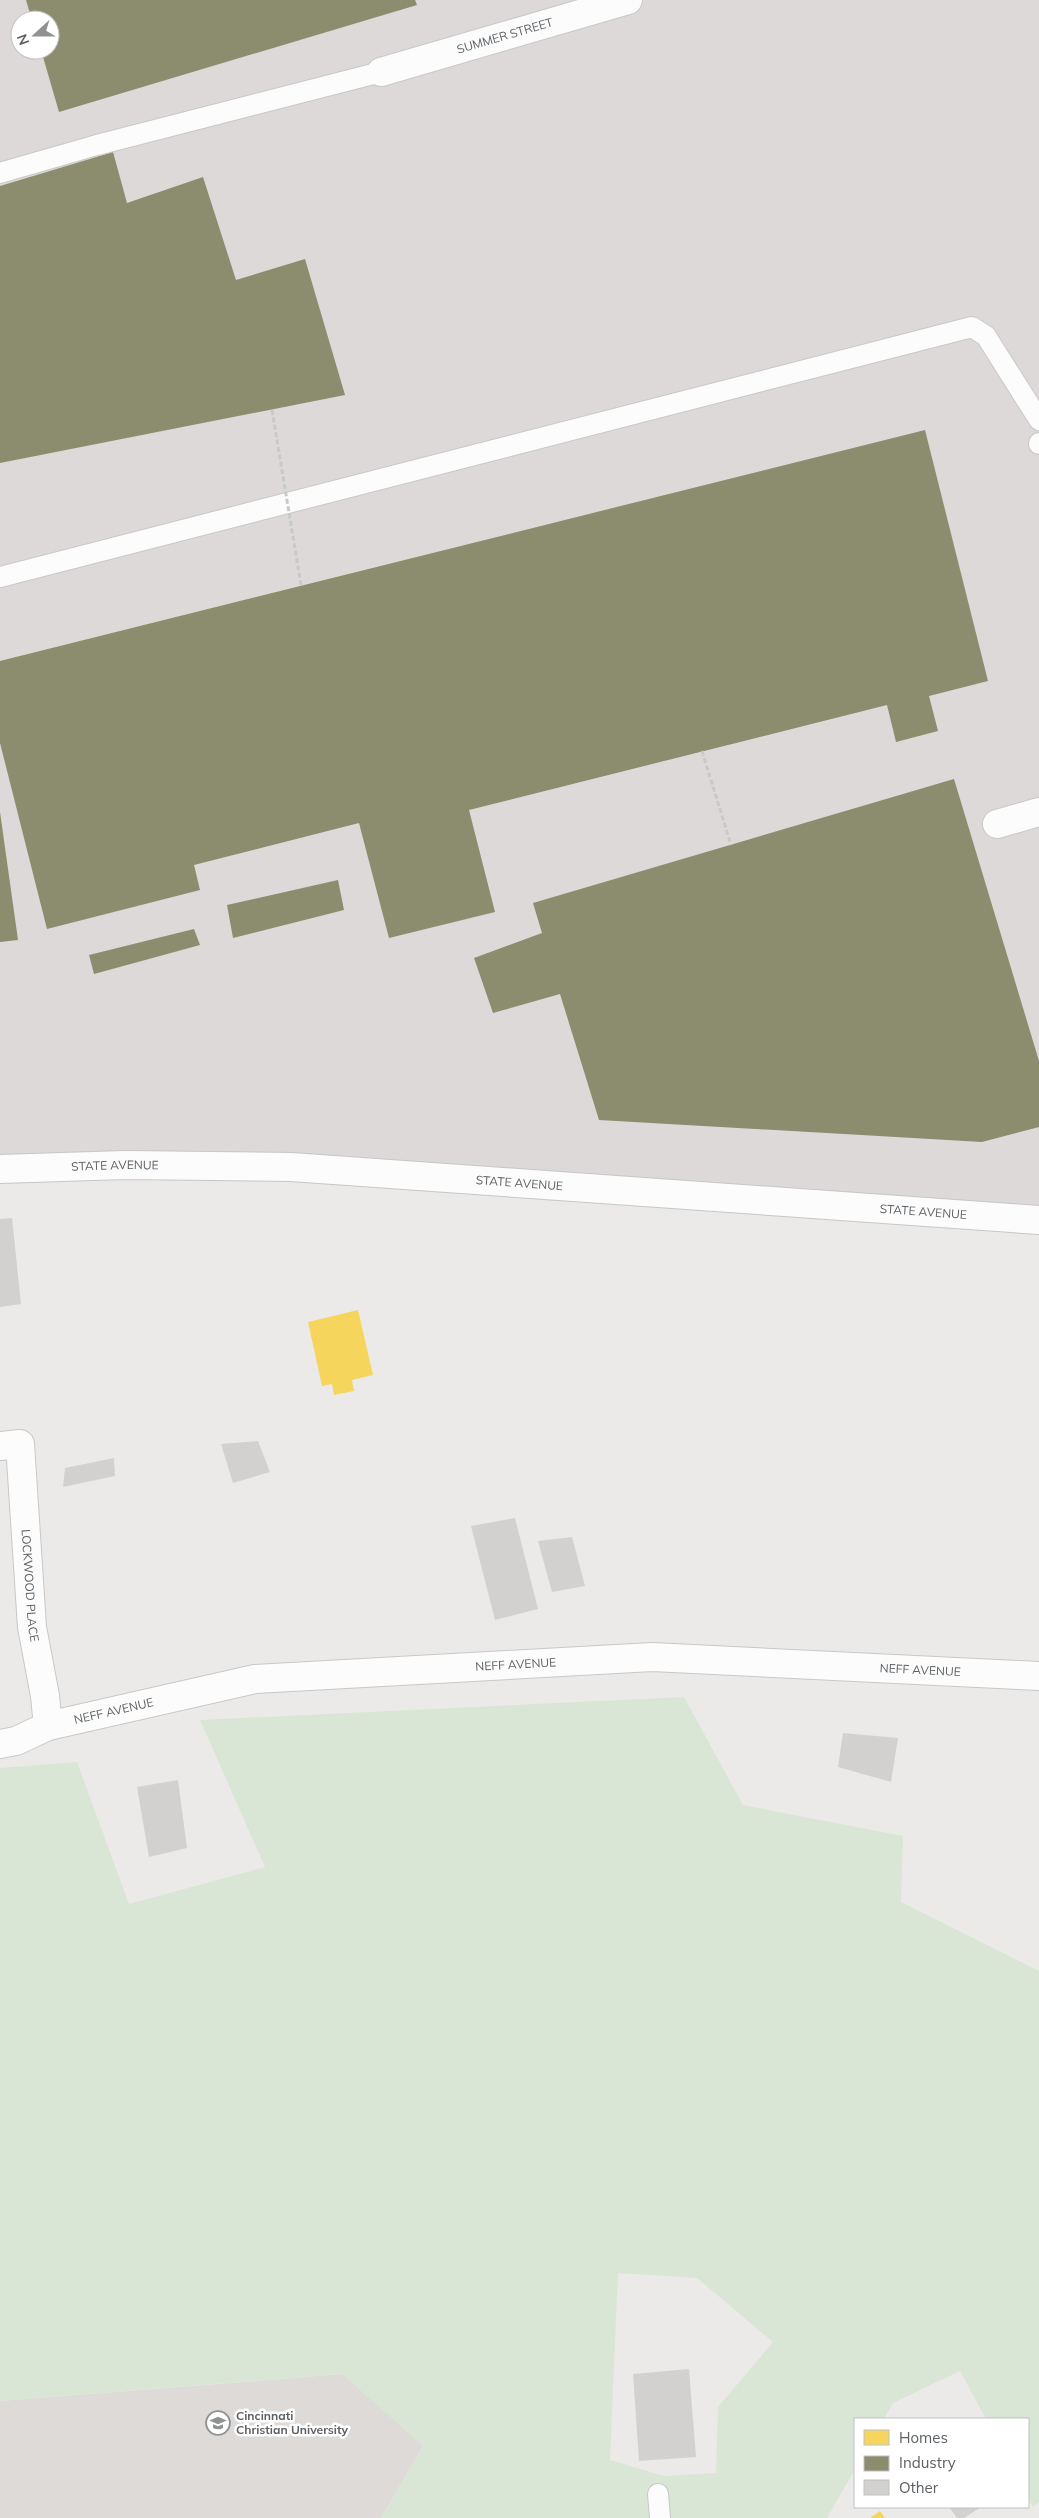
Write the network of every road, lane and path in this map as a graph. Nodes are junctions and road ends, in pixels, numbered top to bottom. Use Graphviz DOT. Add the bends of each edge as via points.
graph roads {
  1 [pos="628,0"];
  2 [pos="381,72"];
  3 [pos="0,173"];
  4 [pos="272,410"];
  5 [pos="1039,420"];
  6 [pos="0,577"];
  7 [pos="301,585"];
  8 [pos="702,751"];
  9 [pos="1039,812"];
  10 [pos="997,824"];
  11 [pos="731,844"];
  12 [pos="0,1169"];
  13 [pos="1039,1220"];
  14 [pos="10,1445"];
  15 [pos="1039,1676"];
  16 [pos="48,1726"];
  17 [pos="0,1744"];
  18 [pos="658,2494"];
  19 [pos="660,2518"];
  1 -- 2 [label="street, SUMMER STREET"];
  2 -- 3 [label="lane"];
  4 -- 7 [label="path, bridge"];
  5 -- 6 [label="lane" via="986,336 972,327"];
  8 -- 11 [label="path"];
  9 -- 10 [label="street"];
  12 -- 13 [label="street, STATE AVENUE" via="291,1166"];
  14 -- 16 [label="street, LOCKWOOD PLACE" via="32,1627"];
  15 -- 16 [label="street, NEFF AVENUE" via="652,1657 255,1680"];
  16 -- 17 [label="street, NEFF AVENUE" via="16,1741"];
  18 -- 19 [label="lane"];
}
